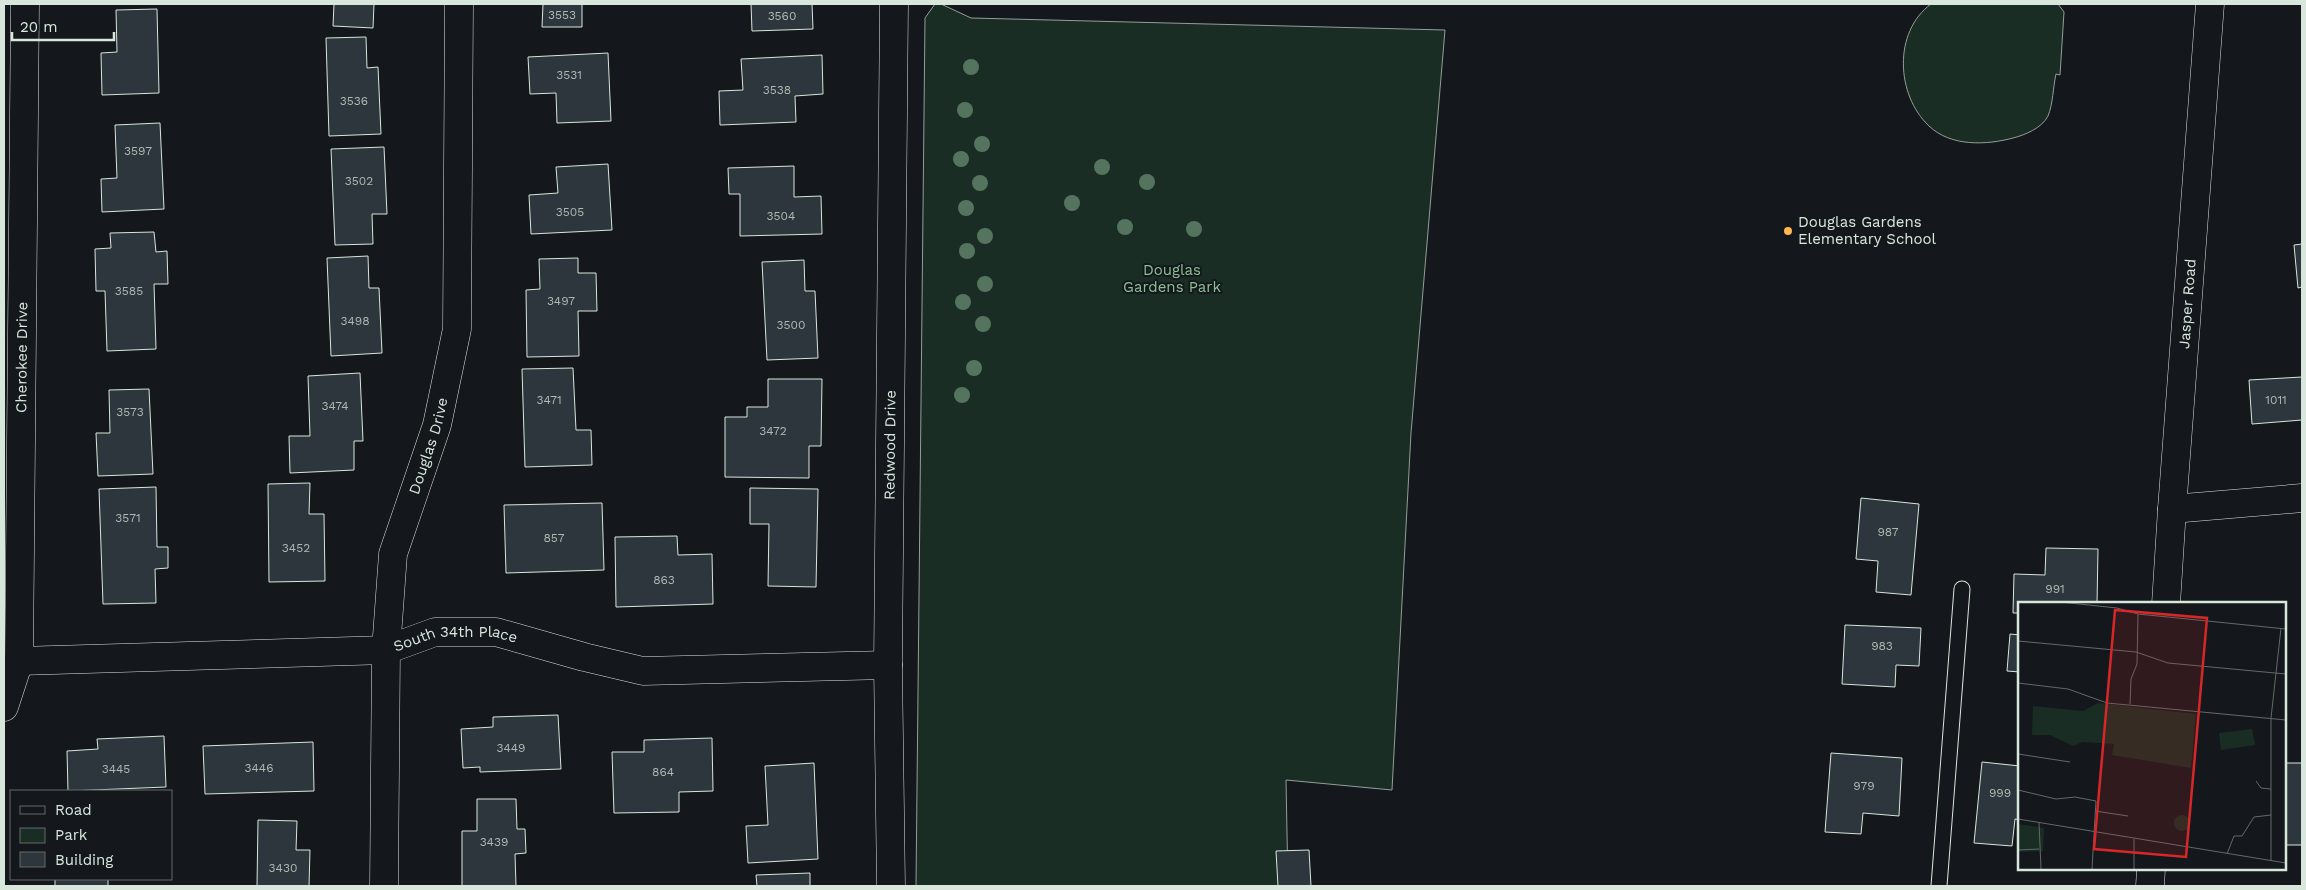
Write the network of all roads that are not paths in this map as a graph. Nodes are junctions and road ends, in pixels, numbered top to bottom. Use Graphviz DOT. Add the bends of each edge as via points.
graph roads {
  1 [pos="25,4"];
  2 [pos="459,4"];
  3 [pos="894,4"];
  4 [pos="2210,4"];
  5 [pos="2302,498"];
  6 [pos="2172,509"];
  7 [pos="1962,589"];
  8 [pos="2166,602"];
  9 [pos="386,650"];
  10 [pos="19,661"];
  11 [pos="888,665"];
  12 [pos="4,707"];
  13 [pos="2152,870"];
  14 [pos="384,886"];
  15 [pos="891,886"];
  16 [pos="1939,886"];
  17 [pos="2150,886"];
  1 -- 10 [label="street, Cherokee Drive"];
  2 -- 9 [label="street, Douglas Drive" via="457,329 436,425 393,554"];
  3 -- 11 [label="street, Redwood Drive"];
  4 -- 6 [label="street, Jasper Road"];
  5 -- 6 [label="street"];
  6 -- 8 [label="street, Jasper Road"];
  7 -- 16 [label="lane"];
  9 -- 10 [label="street, South 34th Place"];
  9 -- 11 [label="street, South 34th Place" via="435,632 496,632 643,671"];
  9 -- 14 [label="street, Douglas Drive"];
  10 -- 12 [label="street, Cherokee Drive"];
  11 -- 15 [label="street, Redwood Drive"];
  13 -- 17 [label="street"];
}
